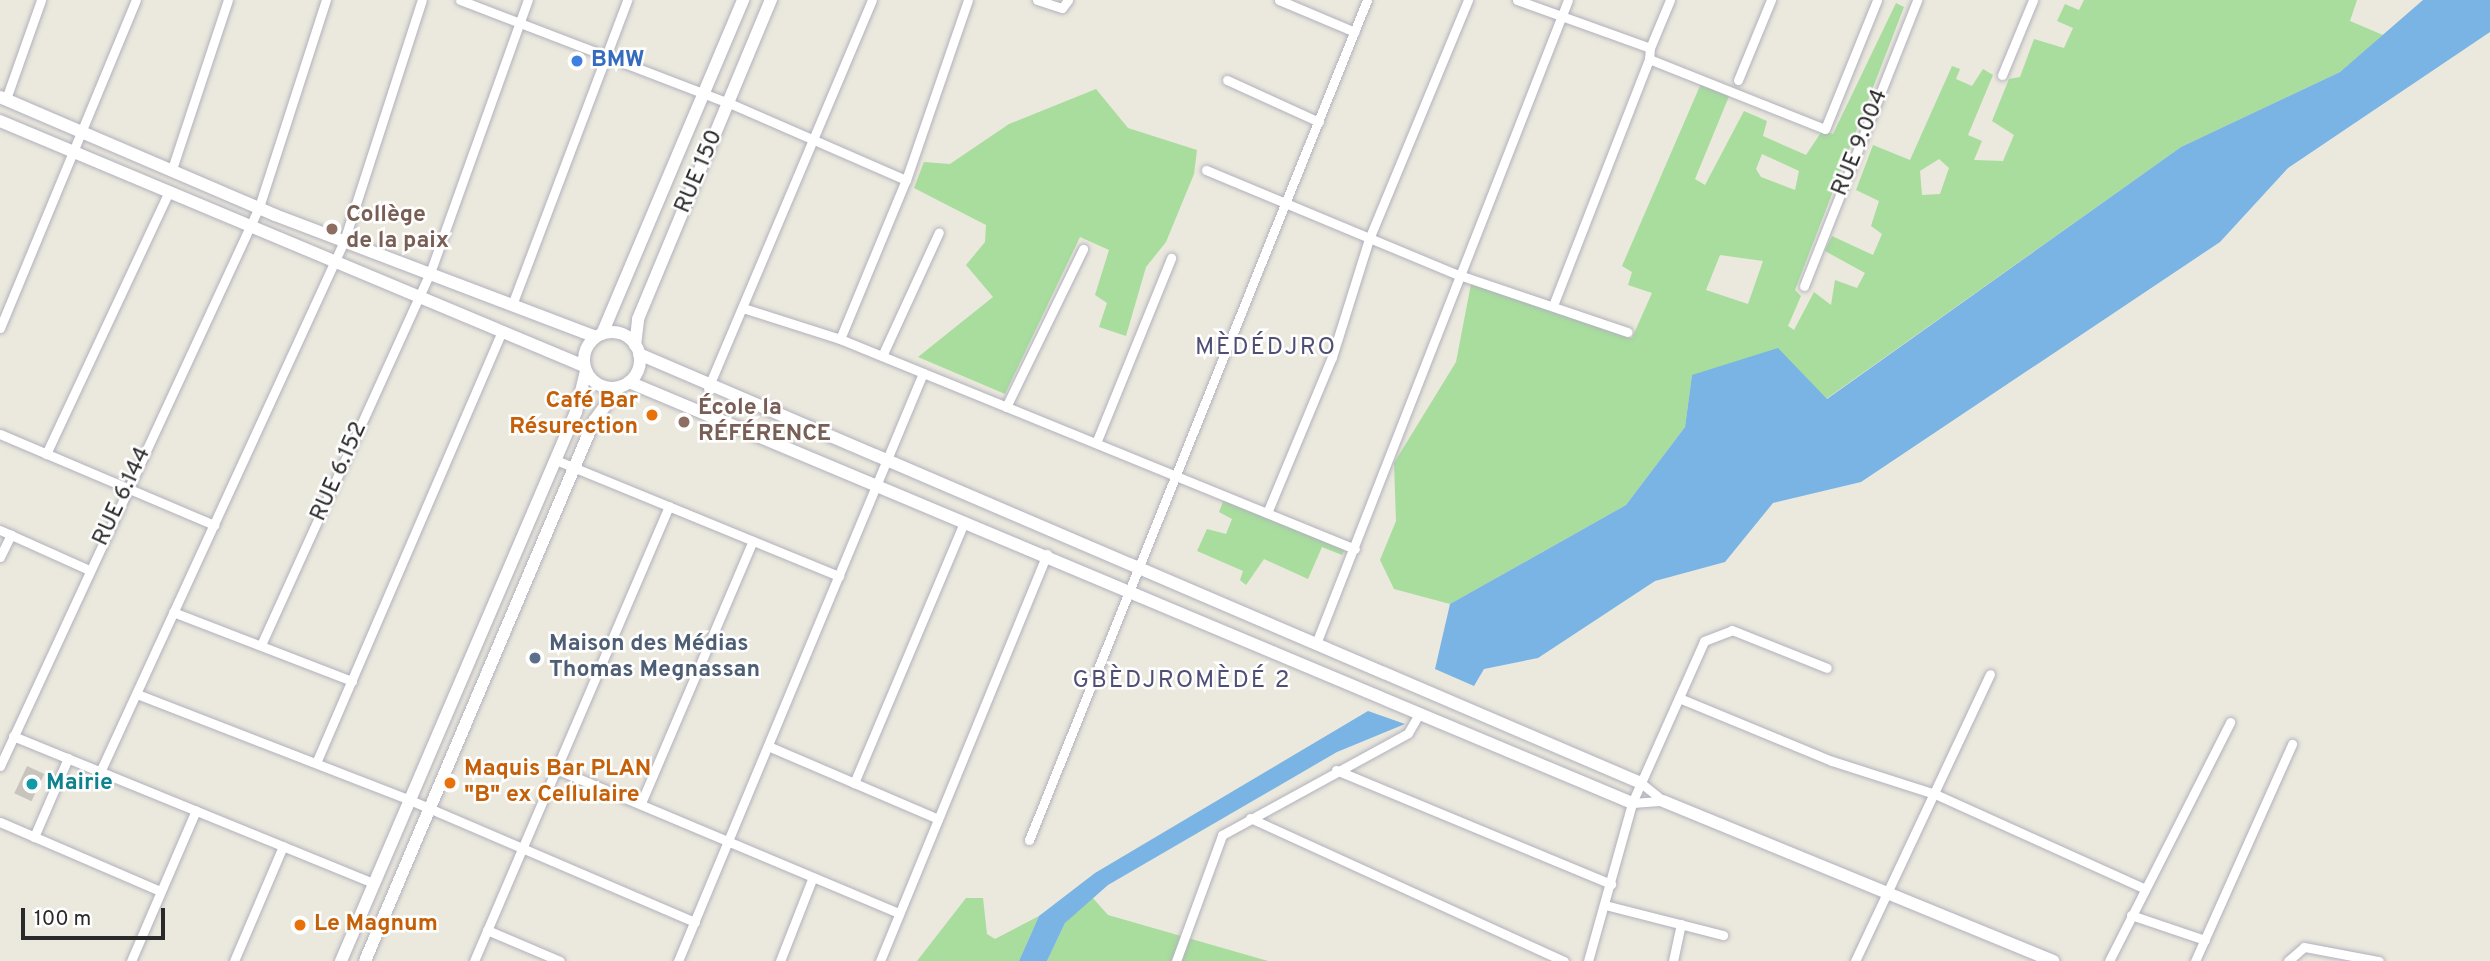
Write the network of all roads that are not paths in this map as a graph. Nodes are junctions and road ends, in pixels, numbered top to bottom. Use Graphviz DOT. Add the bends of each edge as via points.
graph roads {
  1 [pos="41,0"];
  2 [pos="135,0"];
  3 [pos="228,0"];
  4 [pos="326,0"];
  5 [pos="422,0"];
  6 [pos="460,0"];
  7 [pos="528,0"];
  8 [pos="627,0"];
  9 [pos="743,0"];
  10 [pos="771,0"];
  11 [pos="872,0"];
  12 [pos="968,0"];
  13 [pos="1037,0"];
  14 [pos="1068,0"];
  15 [pos="1279,0"];
  16 [pos="1367,0"];
  17 [pos="1468,0"];
  18 [pos="1517,0"];
  19 [pos="1568,0"];
  20 [pos="1670,0"];
  21 [pos="1771,0"];
  22 [pos="1877,0"];
  23 [pos="1917,0"];
  24 [pos="2033,0"];
  25 [pos="1561,16"];
  26 [pos="518,23"];
  27 [pos="1355,32"];
  28 [pos="1650,48"];
  29 [pos="603,57"];
  30 [pos="1649,59"];
  31 [pos="2002,75"];
  32 [pos="1227,80"];
  33 [pos="1738,80"];
  34 [pos="706,95"];
  35 [pos="3,98"];
  36 [pos="729,103"];
  37 [pos="0,121"];
  38 [pos="1319,122"];
  39 [pos="81,131"];
  40 [pos="814,141"];
  41 [pos="72,153"];
  42 [pos="172,169"];
  43 [pos="1206,170"];
  44 [pos="906,180"];
  45 [pos="168,194"];
  46 [pos="1284,204"];
  47 [pos="259,207"];
  48 [pos="248,229"];
  49 [pos="939,232"];
  50 [pos="1369,239"];
  51 [pos="344,241"];
  52 [pos="1083,249"];
  53 [pos="1171,258"];
  54 [pos="334,264"];
  55 [pos="430,274"];
  56 [pos="1457,274"];
  57 [pos="1804,286"];
  58 [pos="418,298"];
  59 [pos="1554,303"];
  60 [pos="512,305"];
  61 [pos="743,308"];
  62 [pos="0,328"];
  63 [pos="502,332"];
  64 [pos="1627,332"];
  65 [pos="599,335"];
  66 [pos="840,339"];
  67 [pos="637,349"];
  68 [pos="882,356"];
  69 [pos="585,368"];
  70 [pos="923,373"];
  71 [pos="624,384"];
  72 [pos="708,388"];
  73 [pos="1006,407"];
  74 [pos="0,434"];
  75 [pos="1096,443"];
  76 [pos="46,454"];
  77 [pos="556,460"];
  78 [pos="885,462"];
  79 [pos="575,467"];
  80 [pos="1180,478"];
  81 [pos="877,485"];
  82 [pos="127,489"];
  83 [pos="669,506"];
  84 [pos="1267,513"];
  85 [pos="964,523"];
  86 [pos="214,525"];
  87 [pos="0,530"];
  88 [pos="10,534"];
  89 [pos="753,541"];
  90 [pos="1355,549"];
  91 [pos="1046,555"];
  92 [pos="0,557"];
  93 [pos="1143,567"];
  94 [pos="89,570"];
  95 [pos="839,576"];
  96 [pos="1134,588"];
  97 [pos="173,612"];
  98 [pos="1317,641"];
  99 [pos="261,645"];
  100 [pos="1826,668"];
  101 [pos="1990,674"];
  102 [pos="352,681"];
  103 [pos="137,694"];
  104 [pos="1678,698"];
  105 [pos="1419,714"];
  106 [pos="2230,722"];
  107 [pos="13,736"];
  108 [pos="2292,744"];
  109 [pos="768,746"];
  110 [pos="68,758"];
  111 [pos="316,763"];
  112 [pos="0,766"];
  113 [pos="556,769"];
  114 [pos="1336,770"];
  115 [pos="100,772"];
  116 [pos="854,783"];
  117 [pos="1641,783"];
  118 [pos="1935,794"];
  119 [pos="410,800"];
  120 [pos="1663,801"];
  121 [pos="641,803"];
  122 [pos="1632,803"];
  123 [pos="430,808"];
  124 [pos="195,810"];
  125 [pos="1250,818"];
  126 [pos="938,819"];
  127 [pos="0,822"];
  128 [pos="34,837"];
  129 [pos="1029,840"];
  130 [pos="728,841"];
  131 [pos="283,846"];
  132 [pos="522,848"];
  133 [pos="813,877"];
  134 [pos="374,883"];
  135 [pos="1611,884"];
  136 [pos="2143,888"];
  137 [pos="160,891"];
  138 [pos="1886,892"];
  139 [pos="1605,905"];
  140 [pos="900,913"];
  141 [pos="2131,915"];
  142 [pos="695,922"];
  143 [pos="1681,924"];
  144 [pos="487,930"];
  145 [pos="1723,935"];
  146 [pos="2205,940"];
  147 [pos="131,961"];
  148 [pos="234,961"];
  149 [pos="341,961"];
  150 [pos="365,961"];
  151 [pos="474,961"];
  152 [pos="560,961"];
  153 [pos="678,961"];
  154 [pos="780,961"];
  155 [pos="880,961"];
  156 [pos="1176,961"];
  157 [pos="1563,961"];
  158 [pos="1588,961"];
  159 [pos="1673,961"];
  160 [pos="1854,961"];
  161 [pos="2053,961"];
  162 [pos="2109,961"];
  163 [pos="2195,961"];
  164 [pos="2288,961"];
  165 [pos="2379,961"];
  1 -- 35 [label="street"];
  2 -- 39 [label="street"];
  3 -- 42 [label="street"];
  4 -- 47 [label="street, RUE 6.144"];
  5 -- 51 [label="street"];
  6 -- 26 [label="street"];
  7 -- 26 [label="street, RUE 6.152"];
  8 -- 29 [label="street"];
  9 -- 34 [label="main road, RUE 150"];
  10 -- 36 [label="main road, RUE 150"];
  11 -- 40 [label="street"];
  12 -- 44 [label="street"];
  13 -- 14 [label="street" via="1062,8"];
  15 -- 27 [label="street"];
  16 -- 27 [label="street"];
  17 -- 50 [label="street"];
  18 -- 25 [label="street"];
  19 -- 25 [label="street"];
  20 -- 28 [label="street"];
  21 -- 33 [label="street"];
  22 -- 30 [label="street, RUE 9.004" via="1825,129"];
  23 -- 57 [label="street, RUE 9.004"];
  24 -- 31 [label="street"];
  25 -- 28 [label="street"];
  25 -- 56 [label="street"];
  26 -- 29 [label="street"];
  26 -- 55 [label="street, RUE 6.152"];
  27 -- 38 [label="street"];
  28 -- 30 [label="street"];
  29 -- 34 [label="street"];
  29 -- 60 [label="street"];
  30 -- 59 [label="street"];
  32 -- 38 [label="street"];
  34 -- 36 [label="street"];
  34 -- 65 [label="main road, RUE 150"];
  35 -- 39 [label="main road"];
  36 -- 40 [label="street"];
  36 -- 67 [label="main road, RUE 150" via="638,319"];
  37 -- 41 [label="main road"];
  38 -- 46 [label="street"];
  39 -- 41 [label="street"];
  39 -- 42 [label="main road"];
  40 -- 44 [label="street"];
  40 -- 61 [label="street"];
  41 -- 45 [label="main road"];
  41 -- 62 [label="street"];
  42 -- 47 [label="main road"];
  43 -- 46 [label="street"];
  44 -- 66 [label="street"];
  45 -- 48 [label="main road"];
  45 -- 76 [label="street"];
  46 -- 50 [label="street"];
  46 -- 80 [label="street"];
  47 -- 48 [label="street, RUE 6.144"];
  47 -- 51 [label="main road"];
  48 -- 54 [label="main road"];
  48 -- 82 [label="street, RUE 6.144"];
  49 -- 68 [label="street"];
  50 -- 56 [label="street"];
  50 -- 84 [label="street" via="1332,357"];
  51 -- 54 [label="street"];
  51 -- 55 [label="main road"];
  52 -- 73 [label="street"];
  53 -- 75 [label="street"];
  54 -- 58 [label="main road"];
  54 -- 86 [label="street"];
  55 -- 58 [label="street, RUE 6.152"];
  55 -- 60 [label="main road"];
  56 -- 59 [label="street"];
  56 -- 90 [label="street" via="1435,353"];
  58 -- 63 [label="main road"];
  58 -- 99 [label="street, RUE 6.152"];
  59 -- 64 [label="street"];
  60 -- 65 [label="main road"];
  61 -- 66 [label="street"];
  61 -- 72 [label="street"];
  63 -- 69 [label="main road"];
  63 -- 102 [label="street"];
  65 -- 67 [label="main road" via="624,335"];
  65 -- 69 [label="main road" via="586,349"];
  66 -- 68 [label="street"];
  67 -- 71 [label="main road"];
  67 -- 72 [label="main road"];
  68 -- 70 [label="street"];
  69 -- 71 [label="main road" via="599,385"];
  69 -- 77 [label="main road"];
  70 -- 73 [label="street"];
  70 -- 78 [label="street"];
  71 -- 79 [label="main road" via="594,421"];
  71 -- 81 [label="main road"];
  72 -- 78 [label="main road"];
  73 -- 75 [label="street"];
  74 -- 76 [label="street"];
  75 -- 80 [label="street"];
  76 -- 82 [label="street"];
  77 -- 79 [label="street"];
  77 -- 119 [label="main road"];
  78 -- 81 [label="street"];
  78 -- 93 [label="main road"];
  79 -- 83 [label="street"];
  79 -- 123 [label="main road"];
  80 -- 84 [label="street"];
  80 -- 93 [label="street"];
  81 -- 85 [label="main road"];
  81 -- 95 [label="street"];
  82 -- 86 [label="street"];
  82 -- 94 [label="street, RUE 6.144"];
  83 -- 89 [label="street"];
  83 -- 113 [label="street"];
  84 -- 90 [label="street"];
  85 -- 91 [label="main road"];
  85 -- 116 [label="street"];
  86 -- 97 [label="street"];
  87 -- 88 [label="street"];
  88 -- 92 [label="street"];
  88 -- 94 [label="street"];
  89 -- 95 [label="street"];
  89 -- 121 [label="street"];
  90 -- 98 [label="street"];
  91 -- 96 [label="main road"];
  91 -- 126 [label="street"];
  93 -- 96 [label="street"];
  93 -- 98 [label="main road"];
  94 -- 107 [label="street, RUE 6.144"];
  95 -- 109 [label="street"];
  96 -- 105 [label="main road"];
  96 -- 129 [label="street"];
  97 -- 99 [label="street"];
  97 -- 103 [label="street"];
  98 -- 117 [label="main road"];
  99 -- 102 [label="street"];
  100 -- 104 [label="street" via="1752,635 1719,631 1704,641"];
  101 -- 118 [label="street"];
  102 -- 111 [label="street"];
  103 -- 111 [label="street"];
  103 -- 115 [label="street"];
  104 -- 117 [label="street"];
  104 -- 118 [label="street" via="1832,761"];
  105 -- 114 [label="street" via="1408,733"];
  105 -- 122 [label="main road"];
  106 -- 136 [label="street"];
  107 -- 110 [label="street"];
  107 -- 112 [label="street, RUE 6.144"];
  108 -- 146 [label="street"];
  109 -- 116 [label="street"];
  109 -- 130 [label="street"];
  110 -- 115 [label="street"];
  110 -- 128 [label="street"];
  111 -- 119 [label="street"];
  113 -- 121 [label="street"];
  113 -- 132 [label="street"];
  114 -- 125 [label="street"];
  114 -- 135 [label="street"];
  115 -- 124 [label="street"];
  116 -- 126 [label="street"];
  117 -- 120 [label="street"];
  117 -- 122 [label="street"];
  118 -- 136 [label="street"];
  118 -- 138 [label="street"];
  119 -- 123 [label="street"];
  119 -- 134 [label="main road"];
  120 -- 122 [label="street"];
  120 -- 138 [label="main road"];
  121 -- 130 [label="street"];
  122 -- 135 [label="street"];
  123 -- 132 [label="street"];
  123 -- 150 [label="main road"];
  124 -- 131 [label="street"];
  124 -- 137 [label="street"];
  125 -- 156 [label="street" via="1222,835"];
  125 -- 157 [label="street"];
  126 -- 140 [label="street"];
  127 -- 128 [label="street"];
  128 -- 137 [label="street"];
  130 -- 133 [label="street"];
  130 -- 142 [label="street"];
  131 -- 134 [label="street"];
  131 -- 148 [label="street"];
  132 -- 142 [label="street"];
  132 -- 144 [label="street"];
  133 -- 140 [label="street"];
  133 -- 154 [label="street"];
  134 -- 149 [label="main road"];
  135 -- 139 [label="street"];
  136 -- 141 [label="street"];
  137 -- 147 [label="street"];
  138 -- 160 [label="street"];
  138 -- 161 [label="main road"];
  139 -- 143 [label="street"];
  139 -- 158 [label="street"];
  140 -- 155 [label="street"];
  141 -- 146 [label="street"];
  141 -- 162 [label="street"];
  142 -- 153 [label="street"];
  143 -- 145 [label="street"];
  143 -- 159 [label="street"];
  144 -- 151 [label="street"];
  144 -- 152 [label="street"];
  146 -- 163 [label="street"];
  164 -- 165 [label="street" via="2304,947"];
}
